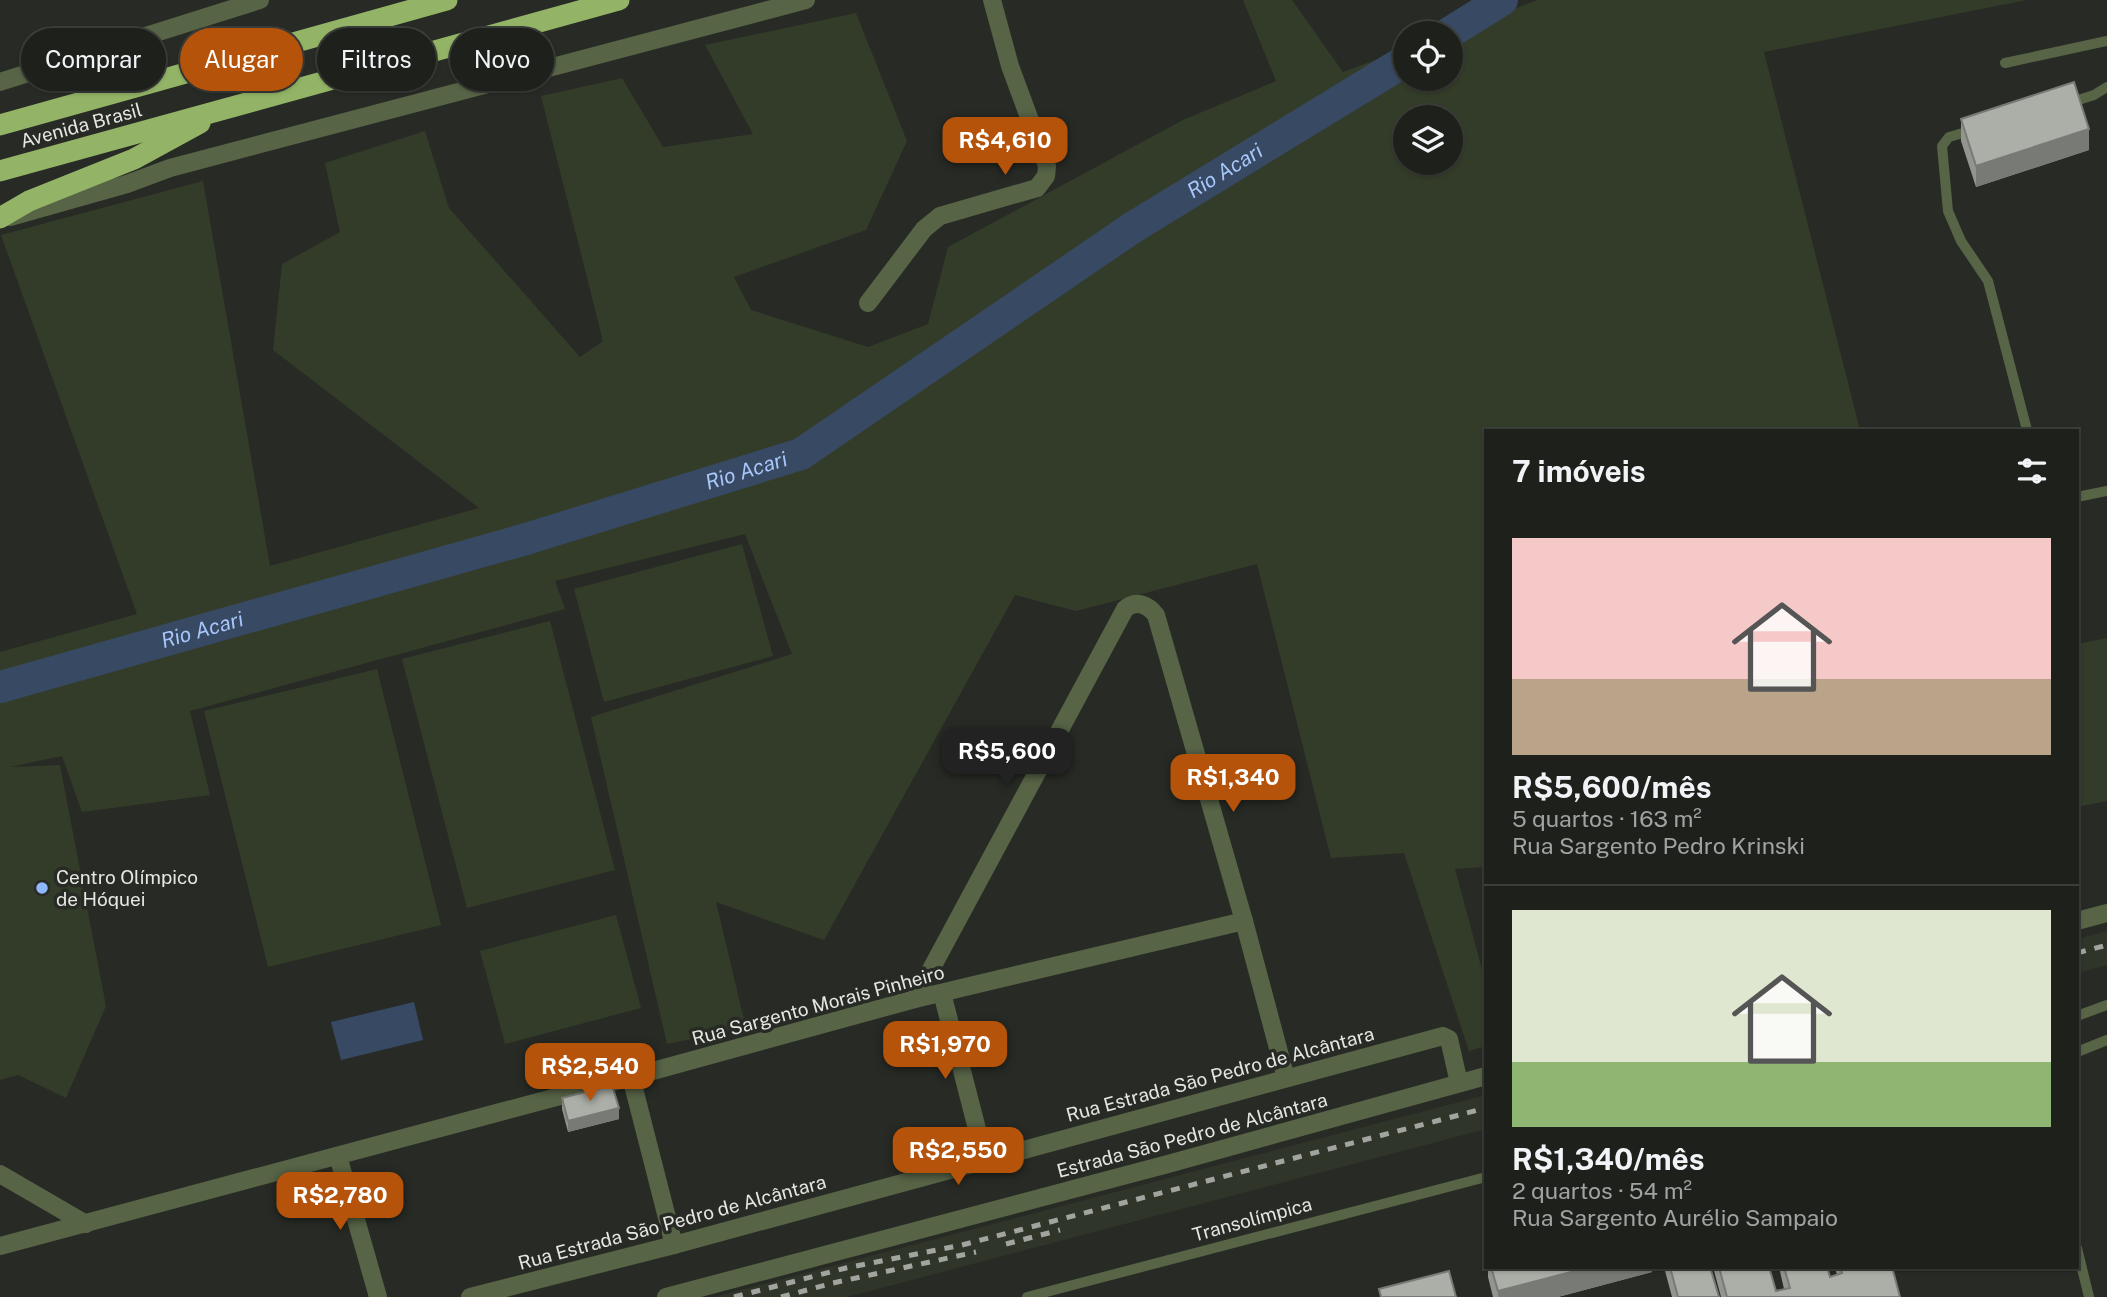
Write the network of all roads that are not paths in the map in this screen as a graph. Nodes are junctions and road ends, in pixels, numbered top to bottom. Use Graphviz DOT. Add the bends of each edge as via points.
graph roads {
  1 [pos="260,0"];
  2 [pos="447,0"];
  3 [pos="618,0"];
  4 [pos="806,0"];
  5 [pos="992,0"];
  6 [pos="224,5"];
  7 [pos="2107,41"];
  8 [pos="2006,63"];
  9 [pos="0,82"];
  10 [pos="2107,87"];
  11 [pos="2059,106"];
  12 [pos="222,110"];
  13 [pos="0,125"];
  14 [pos="1986,127"];
  15 [pos="0,171"];
  16 [pos="0,219"];
  17 [pos="868,303"];
  18 [pos="2027,429"];
  19 [pos="2107,491"];
  20 [pos="2079,497"];
  21 [pos="2107,914"];
  22 [pos="1244,921"];
  23 [pos="2079,921"];
  24 [pos="942,993"];
  25 [pos="915,999"];
  26 [pos="2107,1005"];
  27 [pos="2079,1015"];
  28 [pos="2107,1040"];
  29 [pos="2079,1051"];
  30 [pos="631,1077"];
  31 [pos="1484,1077"];
  32 [pos="1286,1078"];
  33 [pos="1459,1083"];
  34 [pos="338,1156"];
  35 [pos="985,1160"];
  36 [pos="0,1174"];
  37 [pos="1484,1178"];
  38 [pos="86,1224"];
  39 [pos="674,1245"];
  40 [pos="0,1246"];
  41 [pos="2079,1256"];
  42 [pos="378,1297"];
  43 [pos="470,1297"];
  44 [pos="666,1297"];
  45 [pos="1027,1297"];
  46 [pos="2089,1297"];
  1 -- 6 [label="street"];
  2 -- 13 [label="highway, Avenida Brasil"];
  3 -- 12 [label="highway, Avenida Brasil"];
  4 -- 16 [label="street" via="170,167 127,184"];
  5 -- 17 [label="street" via="1046,176 1037,188 940,216 908,247"];
  6 -- 9 [label="street"];
  7 -- 8 [label="lane"];
  10 -- 11 [label="lane"];
  12 -- 15 [label="highway, Avenida Brasil"];
  12 -- 16 [label="highway" via="134,159 37,197"];
  14 -- 18 [label="lane" via="1943,141 1948,211 1957,234 1988,281"];
  19 -- 20 [label="lane"];
  21 -- 23 [label="street"];
  22 -- 24 [label="street, Rua Sargento Morais Pinheiro"];
  22 -- 25 [label="street" via="1156,615 1141,604 1130,604"];
  22 -- 32 [label="street"];
  24 -- 25 [label="street, Rua Sargento Morais Pinheiro"];
  24 -- 35 [label="street"];
  25 -- 30 [label="street, Rua Sargento Morais Pinheiro"];
  26 -- 27 [label="lane"];
  28 -- 29 [label="lane"];
  30 -- 34 [label="street, Rua Sargento Morais Pinheiro"];
  30 -- 39 [label="street"];
  31 -- 33 [label="street, Estrada São Pedro de Alcântara"];
  32 -- 33 [label="street, Rua Estrada São Pedro de Alcântara" via="1443,1036 1449,1039"];
  32 -- 35 [label="street, Rua Estrada São Pedro de Alcântara"];
  33 -- 44 [label="street, Estrada São Pedro de Alcântara"];
  34 -- 38 [label="street, Rua Sargento Morais Pinheiro"];
  34 -- 42 [label="street"];
  35 -- 39 [label="street, Rua Estrada São Pedro de Alcântara"];
  36 -- 38 [label="street"];
  37 -- 45 [label="lane, Transolímpica"];
  38 -- 40 [label="street, Rua Sargento Morais Pinheiro"];
  39 -- 43 [label="street, Rua Estrada São Pedro de Alcântara"];
  41 -- 46 [label="lane"];
}
